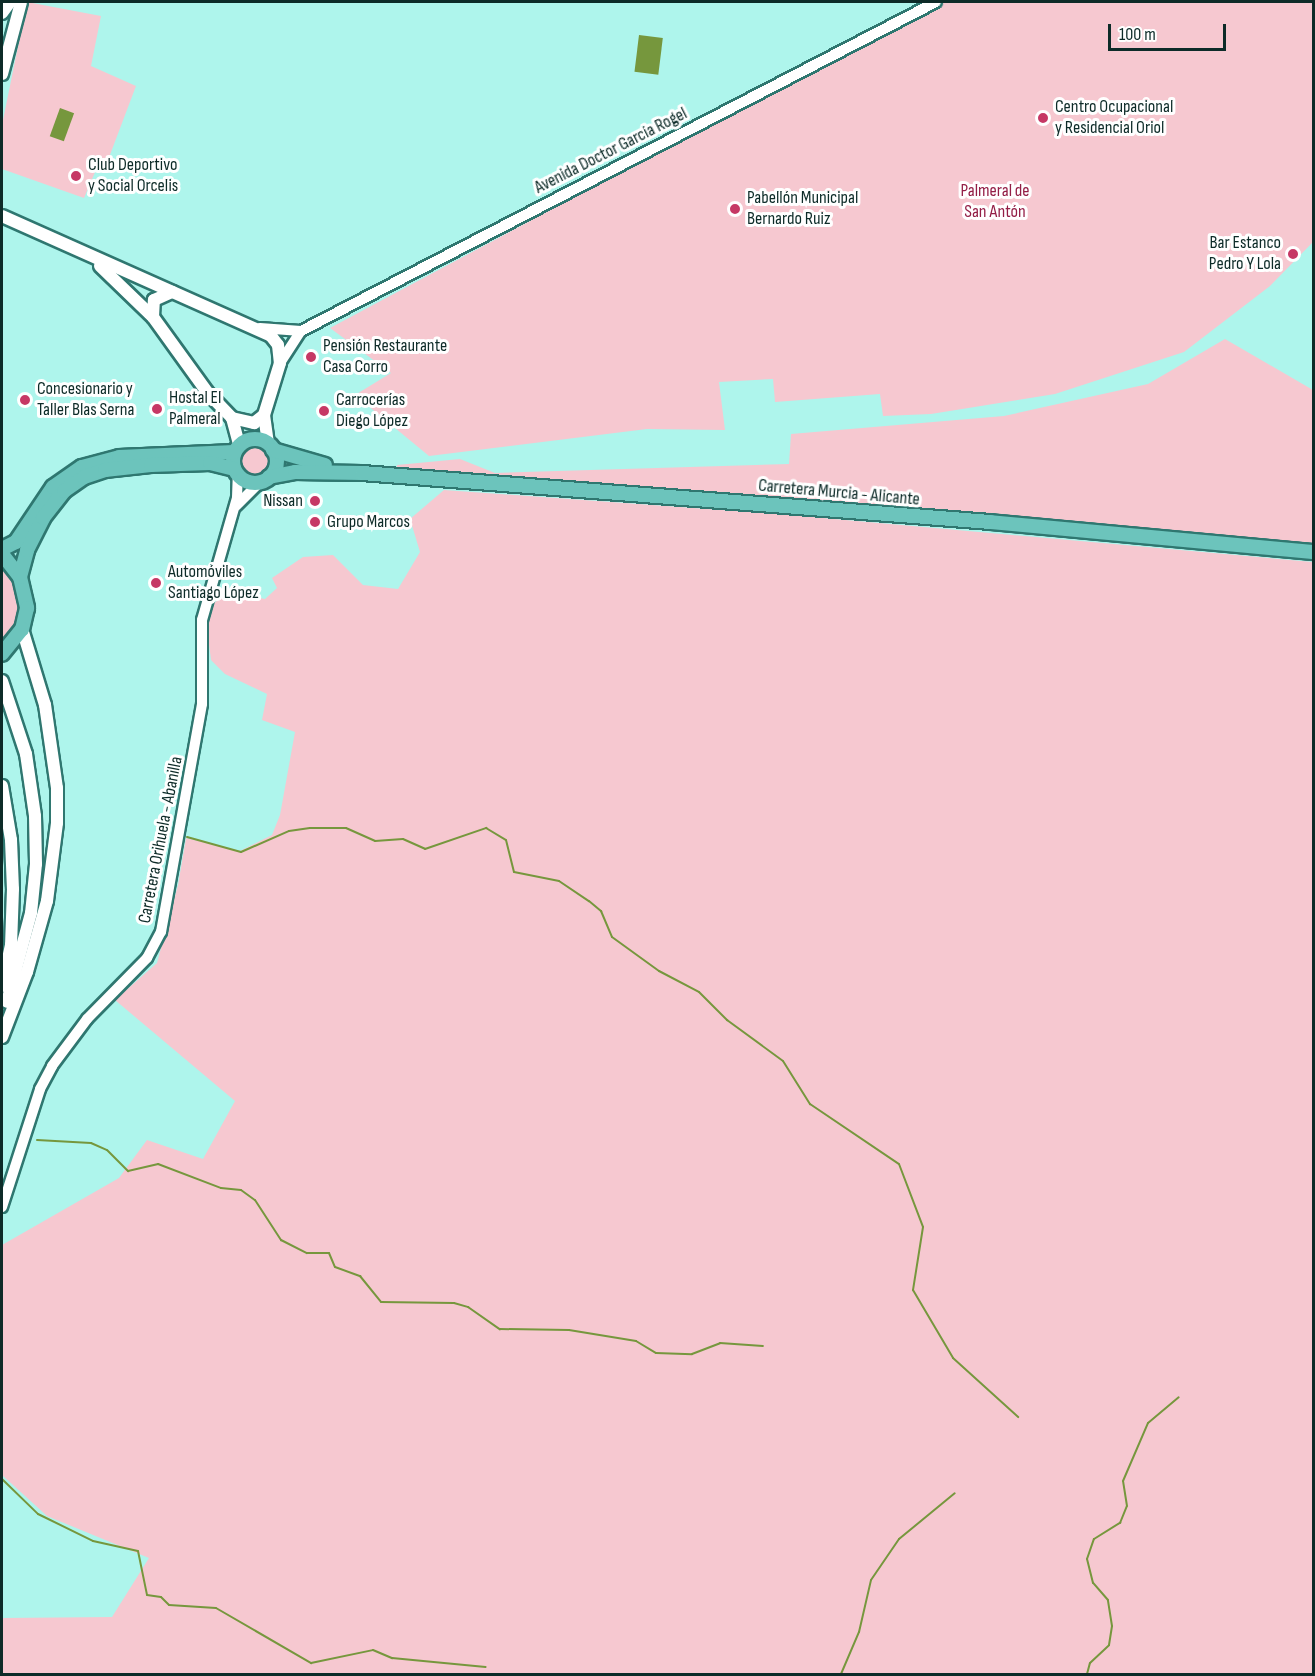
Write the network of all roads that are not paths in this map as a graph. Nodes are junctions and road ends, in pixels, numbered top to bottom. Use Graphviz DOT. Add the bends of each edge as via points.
graph roads {
  1 [pos="10,2"];
  2 [pos="21,2"];
  3 [pos="936,2"];
  4 [pos="2,13"];
  5 [pos="2,74"];
  6 [pos="2,216"];
  7 [pos="81,254"];
  8 [pos="172,292"];
  9 [pos="153,317"];
  10 [pos="255,328"];
  11 [pos="301,332"];
  12 [pos="280,363"];
  13 [pos="264,415"];
  14 [pos="232,418"];
  15 [pos="271,446"];
  16 [pos="236,449"];
  17 [pos="236,472"];
  18 [pos="362,473"];
  19 [pos="265,480"];
  20 [pos="234,509"];
  21 [pos="2,549"];
  22 [pos="1314,552"];
  23 [pos="2,554"];
  24 [pos="21,577"];
  25 [pos="22,629"];
  26 [pos="2,654"];
  27 [pos="2,681"];
  28 [pos="2,786"];
  29 [pos="2,986"];
  30 [pos="2,1018"];
  31 [pos="2,1037"];
  32 [pos="2,1207"];
  1 -- 4 [label="main road"];
  2 -- 5 [label="main road"];
  3 -- 11 [label="street, Avenida Doctor García Rogel"];
  6 -- 7 [label="main road"];
  7 -- 8 [label="main road"];
  7 -- 9 [label="main road" via="105,270"];
  8 -- 9 [label="main road" via="154,300"];
  8 -- 10 [label="main road"];
  9 -- 14 [label="main road" via="207,392"];
  10 -- 11 [label="street"];
  10 -- 12 [label="main road, Avenida Doctor García Rogel" via="278,345"];
  11 -- 12 [label="street, Avenida Doctor García Rogel"];
  12 -- 13 [label="main road, Avenida Doctor García Rogel"];
  13 -- 14 [label="main road" via="254,423"];
  13 -- 15 [label="main road, Avenida Doctor García Rogel"];
  14 -- 16 [label="main road"];
  15 -- 16 [label="highway" via="253,439"];
  15 -- 18 [label="highway, Carretera Murcia - Alicante" via="305,461"];
  15 -- 19 [label="highway" via="276,467"];
  16 -- 17 [label="highway"];
  16 -- 21 [label="highway" via="136,455 82,467 53,487 16,542"];
  17 -- 19 [label="highway" via="248,482"];
  17 -- 20 [label="street, Carretera Orihuela - Abanilla"];
  17 -- 24 [label="highway" via="210,463 105,470 84,477 64,491 43,518 27,550"];
  18 -- 19 [label="highway, Carretera Murcia - Alicante" via="295,472"];
  18 -- 22 [label="highway, Carretera Murcia - Alicante" via="990,522"];
  19 -- 20 [label="street, Carretera Orihuela - Abanilla"];
  20 -- 32 [label="street, Carretera Orihuela - Abanilla" via="202,620 202,704 161,932 147,958 87,1019 52,1066 40,1089"];
  23 -- 24 [label="highway"];
  24 -- 25 [label="highway" via="27,608"];
  25 -- 26 [label="highway"];
  25 -- 31 [label="main road" via="45,705 57,788 57,823 47,902 27,972"];
  27 -- 30 [label="main road" via="26,754 35,816 36,864 31,913"];
  28 -- 29 [label="main road" via="11,840 13,889 11,945"];
}
